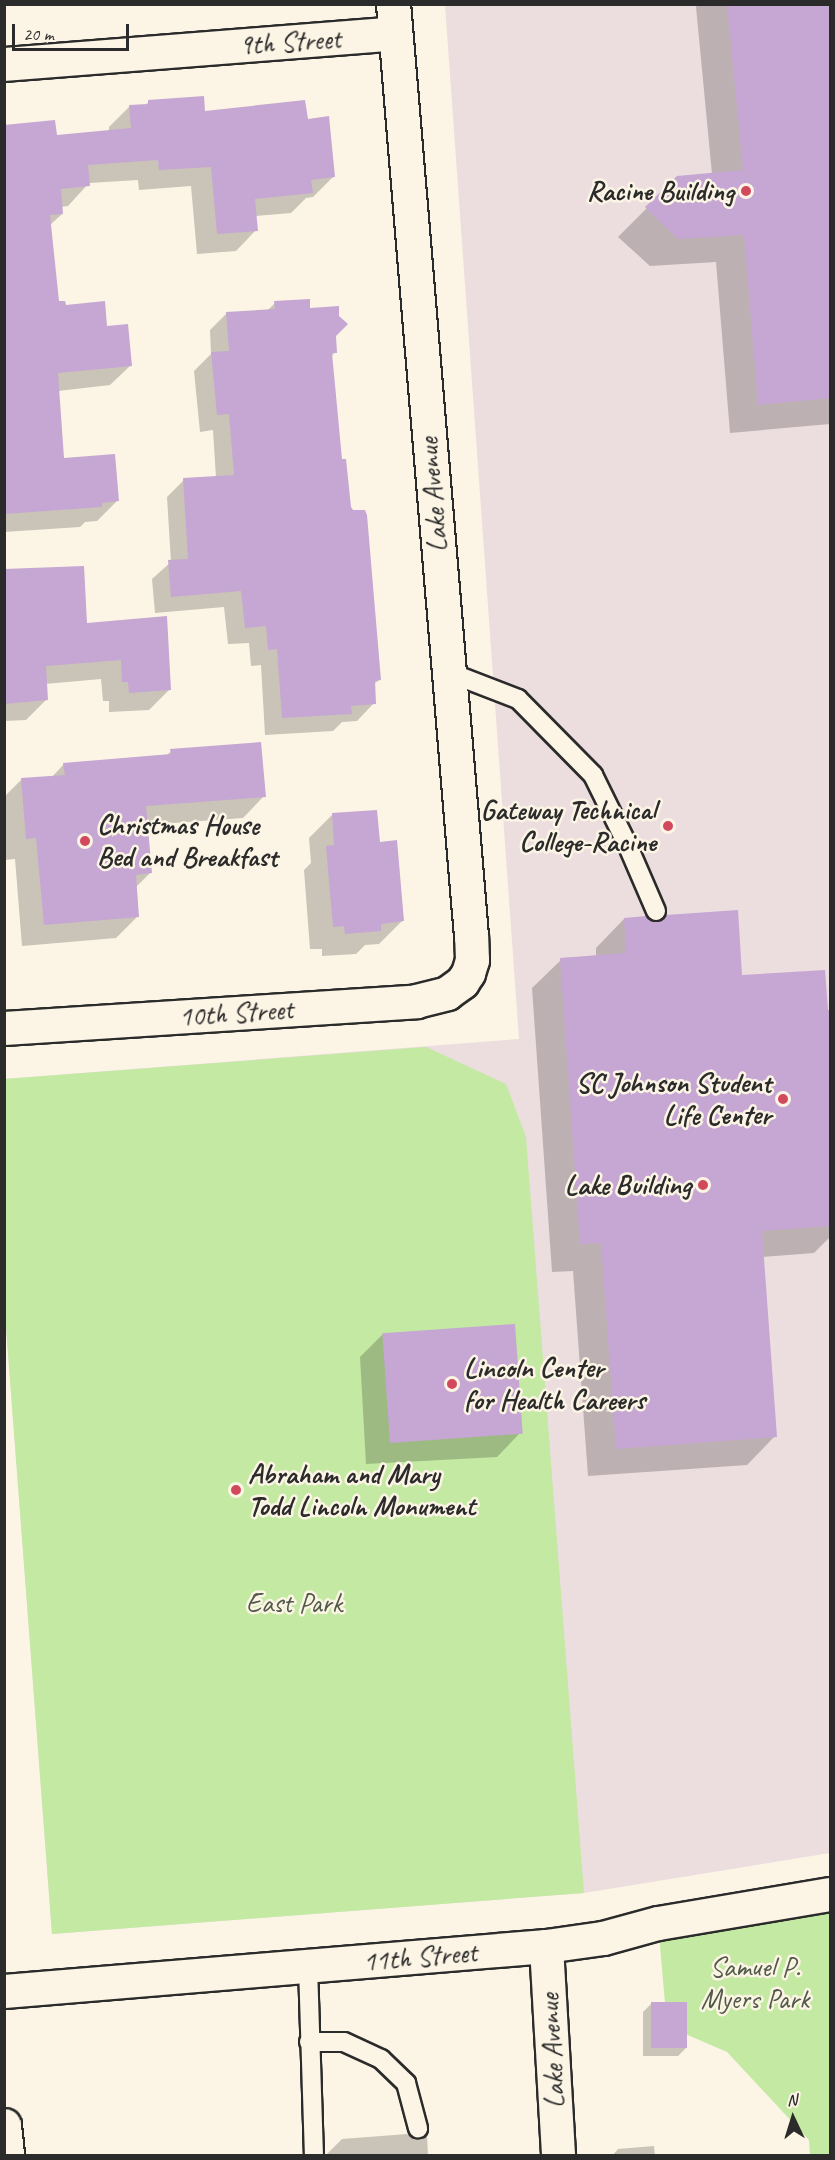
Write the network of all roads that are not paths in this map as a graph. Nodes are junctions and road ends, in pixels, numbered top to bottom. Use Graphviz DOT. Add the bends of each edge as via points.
graph roads {
  1 [pos="394,19"];
  2 [pos="4,64"];
  3 [pos="448,672"];
  4 [pos="656,911"];
  5 [pos="462,982"];
  6 [pos="4,1028"];
  7 [pos="831,1894"];
  8 [pos="546,1946"];
  9 [pos="308,1966"];
  10 [pos="4,1991"];
  11 [pos="309,2042"];
  12 [pos="4,2124"];
  13 [pos="418,2128"];
  14 [pos="7,2156"];
  15 [pos="314,2156"];
  16 [pos="558,2156"];
  1 -- 2 [label="street, 9th Street"];
  1 -- 3 [label="street, Lake Avenue"];
  3 -- 4 [label="lane" via="518,699 593,775"];
  3 -- 5 [label="street, Lake Avenue" via="471,936 471,966"];
  5 -- 6 [label="street, 10th Street" via="440,997 416,1002"];
  7 -- 8 [label="street, 11th Street"];
  8 -- 9 [label="street, 11th Street"];
  8 -- 16 [label="street, Lake Avenue"];
  9 -- 10 [label="street, 11th Street"];
  9 -- 11 [label="lane"];
  11 -- 13 [label="lane" via="344,2042 381,2059 406,2083"];
  11 -- 15 [label="lane"];
  12 -- 14 [label="street"];
}
